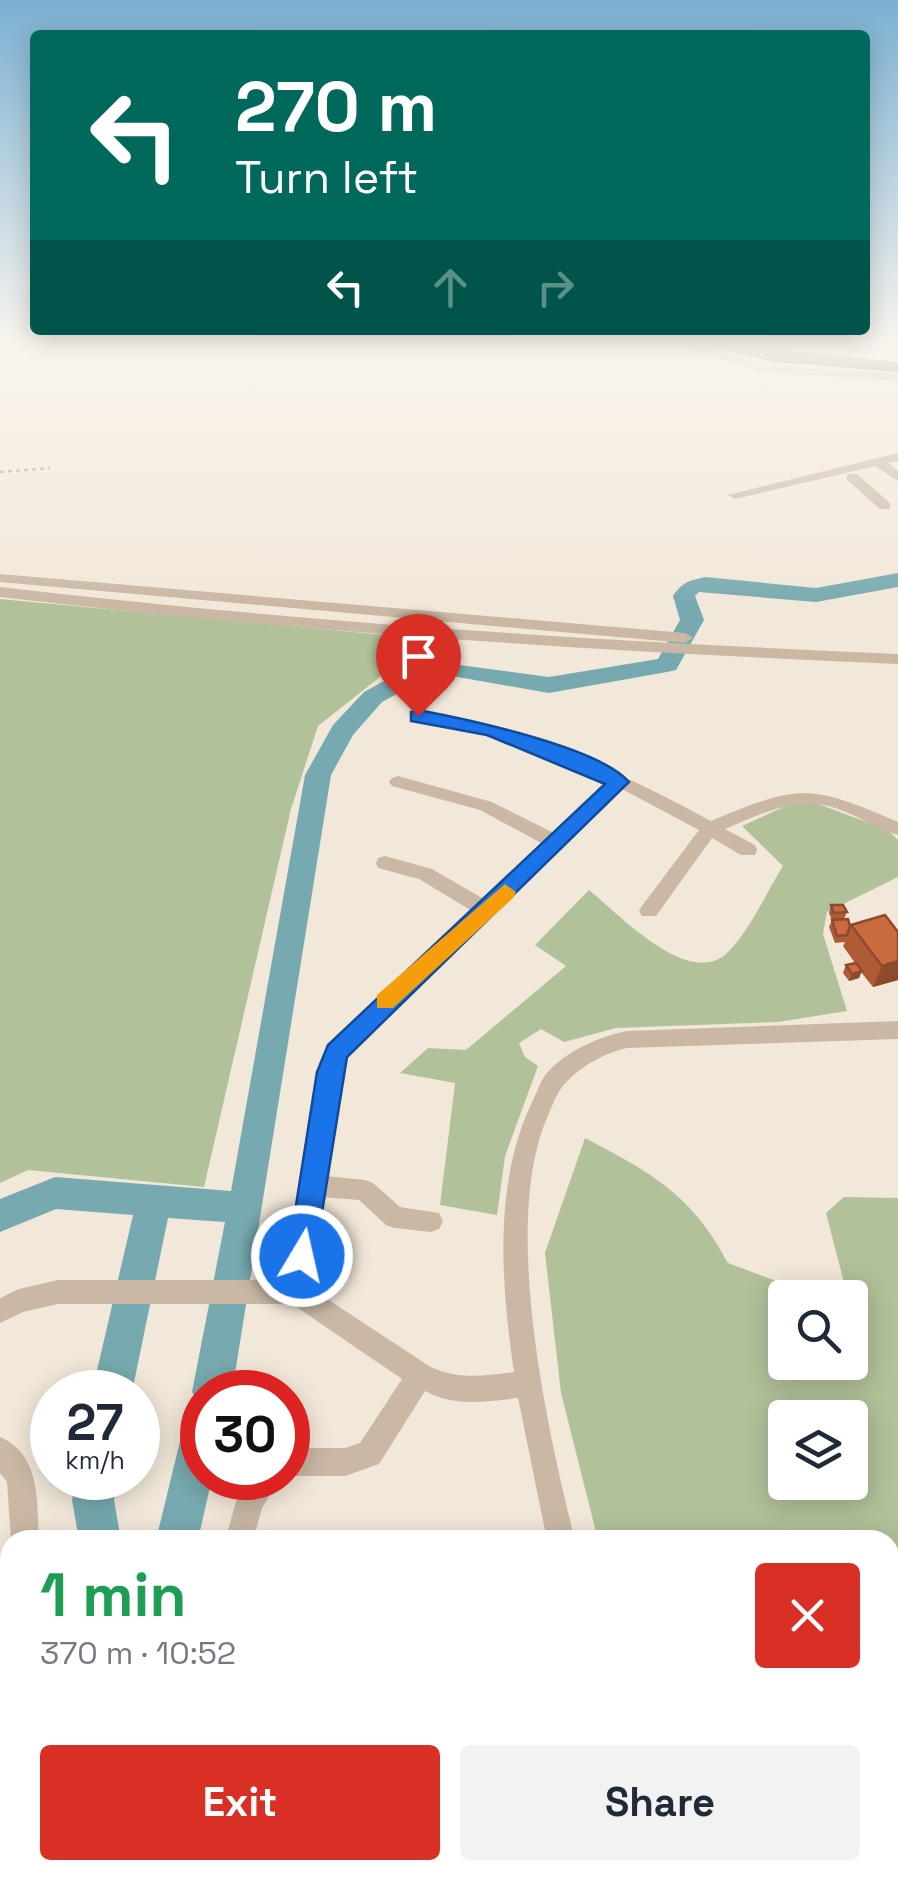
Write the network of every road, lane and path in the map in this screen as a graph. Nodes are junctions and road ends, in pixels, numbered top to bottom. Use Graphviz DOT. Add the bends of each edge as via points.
graph roads {
  1 [pos="898,457"];
  2 [pos="50,468"];
  3 [pos="887,469"];
  4 [pos="0,472"];
  5 [pos="848,473"];
  6 [pos="736,495"];
  7 [pos="886,506"];
  8 [pos="0,578"];
  9 [pos="0,592"];
  10 [pos="194,597"];
  11 [pos="188,614"];
  12 [pos="648,642"];
  13 [pos="708,646"];
  14 [pos="898,646"];
  15 [pos="898,659"];
  16 [pos="418,716"];
  17 [pos="398,782"];
  18 [pos="619,782"];
  19 [pos="710,828"];
  20 [pos="898,830"];
  21 [pos="557,843"];
  22 [pos="748,850"];
  23 [pos="385,864"];
  24 [pos="486,910"];
  25 [pos="648,911"];
  26 [pos="898,1030"];
  27 [pos="313,1186"];
  28 [pos="430,1221"];
  29 [pos="296,1292"];
  30 [pos="0,1311"];
  31 [pos="420,1376"];
  32 [pos="526,1384"];
  33 [pos="0,1451"];
  34 [pos="310,1462"];
  35 [pos="251,1500"];
  36 [pos="25,1530"];
  37 [pos="242,1530"];
  38 [pos="559,1530"];
  1 -- 3 [label="street"];
  2 -- 4 [label="path"];
  3 -- 5 [label="street"];
  5 -- 6 [label="street"];
  5 -- 7 [label="street"];
  8 -- 10 [label="street"];
  9 -- 11 [label="street"];
  10 -- 11 [label="street"];
  10 -- 12 [label="street"];
  11 -- 12 [label="street"];
  12 -- 13 [label="street"];
  13 -- 14 [label="street"];
  13 -- 15 [label="street"];
  16 -- 18 [label="street" via="490,730"];
  17 -- 21 [label="street" via="486,806"];
  18 -- 19 [label="street"];
  18 -- 21 [label="street"];
  19 -- 20 [label="street" via="768,804 807,797 836,802"];
  19 -- 22 [label="street"];
  19 -- 25 [label="street"];
  21 -- 24 [label="street"];
  23 -- 24 [label="street" via="425,874"];
  24 -- 27 [label="street" via="336,1052"];
  26 -- 32 [label="street" via="624,1040 564,1064 546,1088 525,1150 516,1260"];
  27 -- 28 [label="street" via="366,1190 394,1216"];
  27 -- 29 [label="street"];
  29 -- 30 [label="street" via="58,1292"];
  29 -- 31 [label="street"];
  31 -- 32 [label="street" via="473,1390"];
  31 -- 34 [label="street" via="369,1454"];
  32 -- 38 [label="street"];
  33 -- 36 [label="street" via="21,1476"];
  35 -- 37 [label="street"];
}
